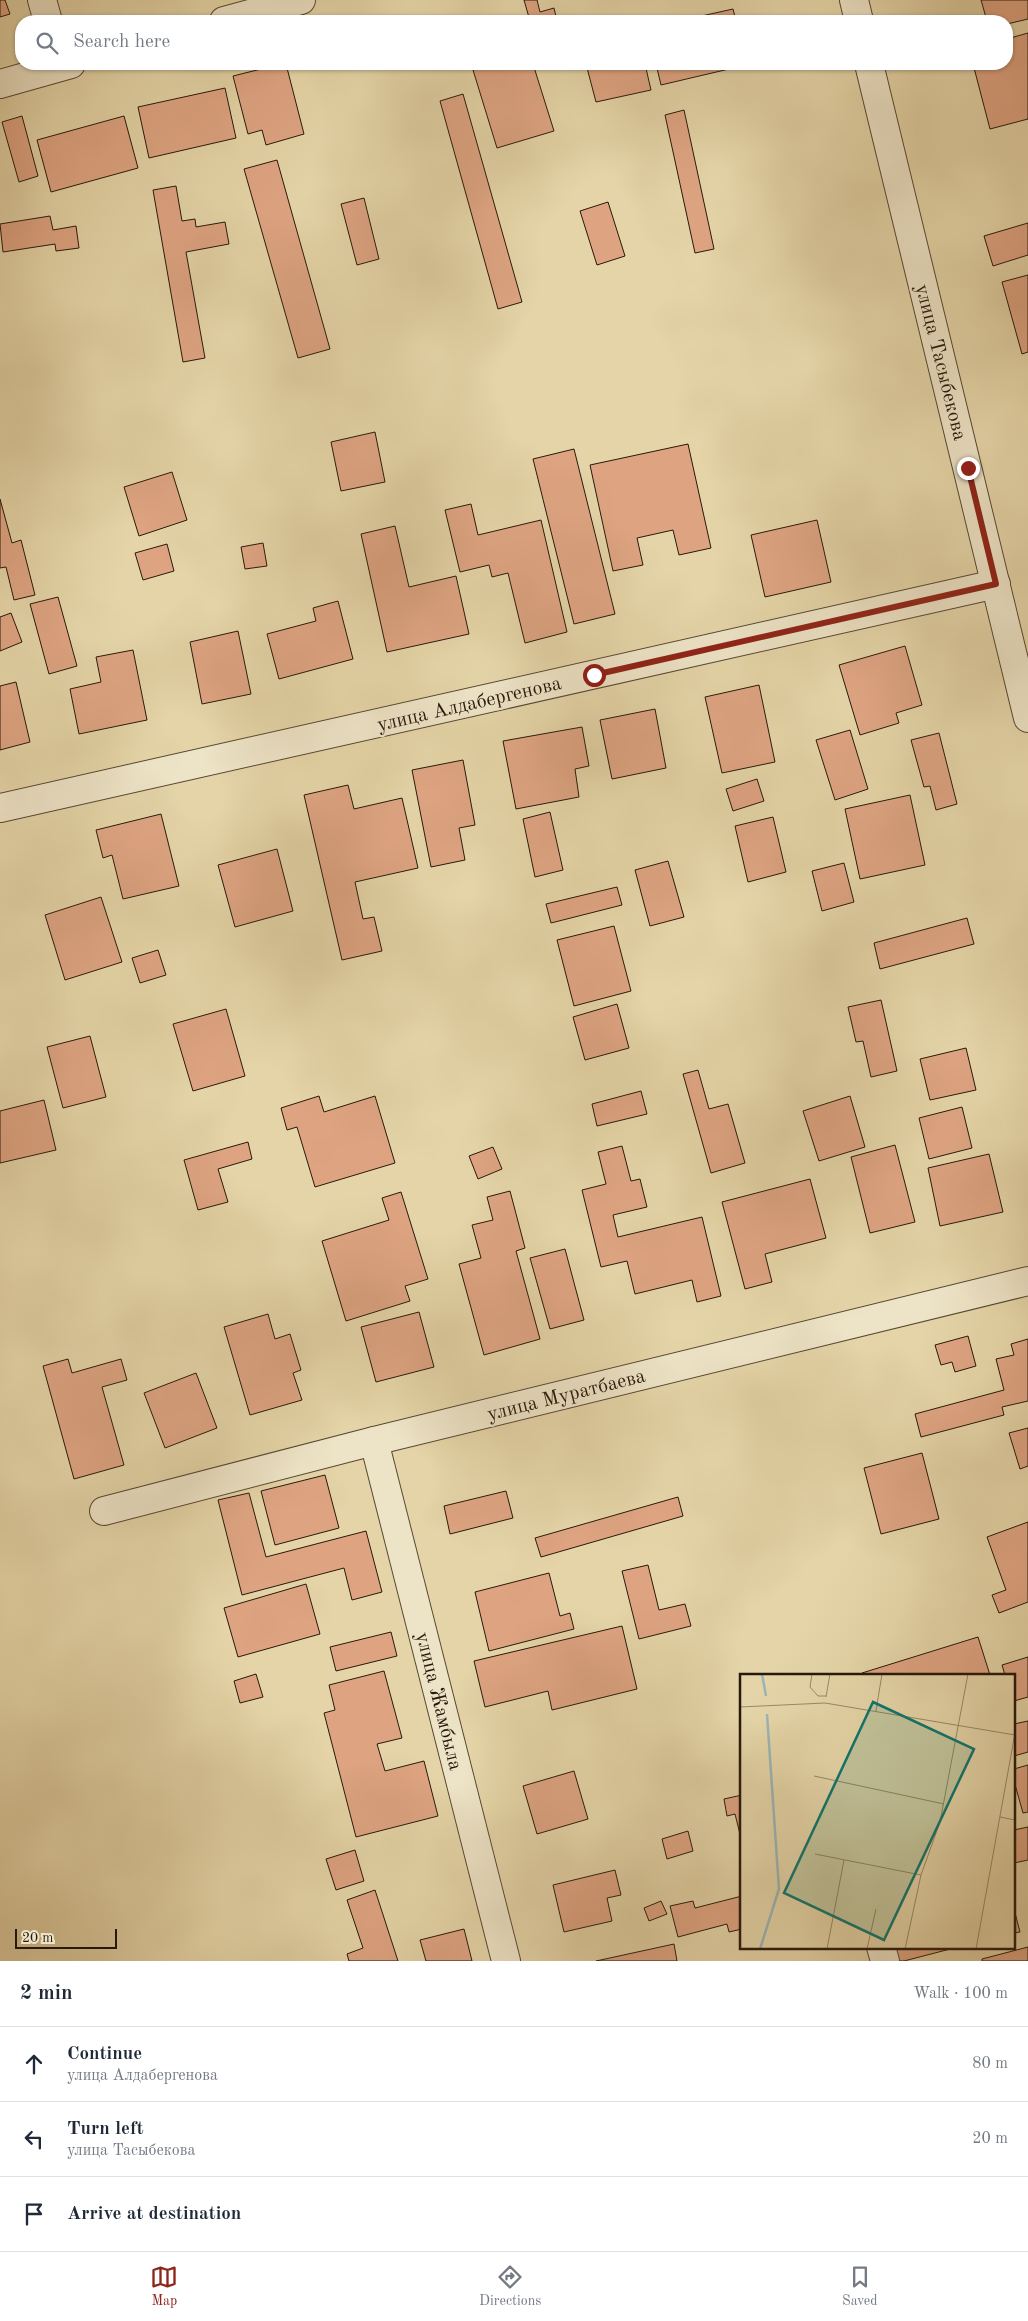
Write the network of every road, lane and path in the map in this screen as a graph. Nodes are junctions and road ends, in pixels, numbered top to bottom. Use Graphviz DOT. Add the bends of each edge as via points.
graph roads {
  1 [pos="42,0"];
  2 [pos="301,0"];
  3 [pos="854,0"];
  4 [pos="46,15"];
  5 [pos="246,15"];
  6 [pos="858,15"];
  7 [pos="47,70"];
  8 [pos="870,70"];
  9 [pos="0,84"];
  10 [pos="996,584"];
  11 [pos="1028,718"];
  12 [pos="0,808"];
  13 [pos="1028,1281"];
  14 [pos="374,1441"];
  15 [pos="104,1510"];
  16 [pos="881,1948"];
  17 [pos="506,1961"];
  18 [pos="884,1961"];
  1 -- 4 [label="street"];
  2 -- 5 [label="street"];
  3 -- 6 [label="street"];
  7 -- 9 [label="street"];
  8 -- 10 [label="street, улица Тасыбекова"];
  10 -- 11 [label="street, улица Тасыбекова"];
  10 -- 12 [label="street, улица Алдабергенова"];
  13 -- 14 [label="street, улица Муратбаева"];
  14 -- 15 [label="street, улица Муратбаева"];
  14 -- 17 [label="street, улица Жамбыла"];
  16 -- 18 [label="street"];
}
